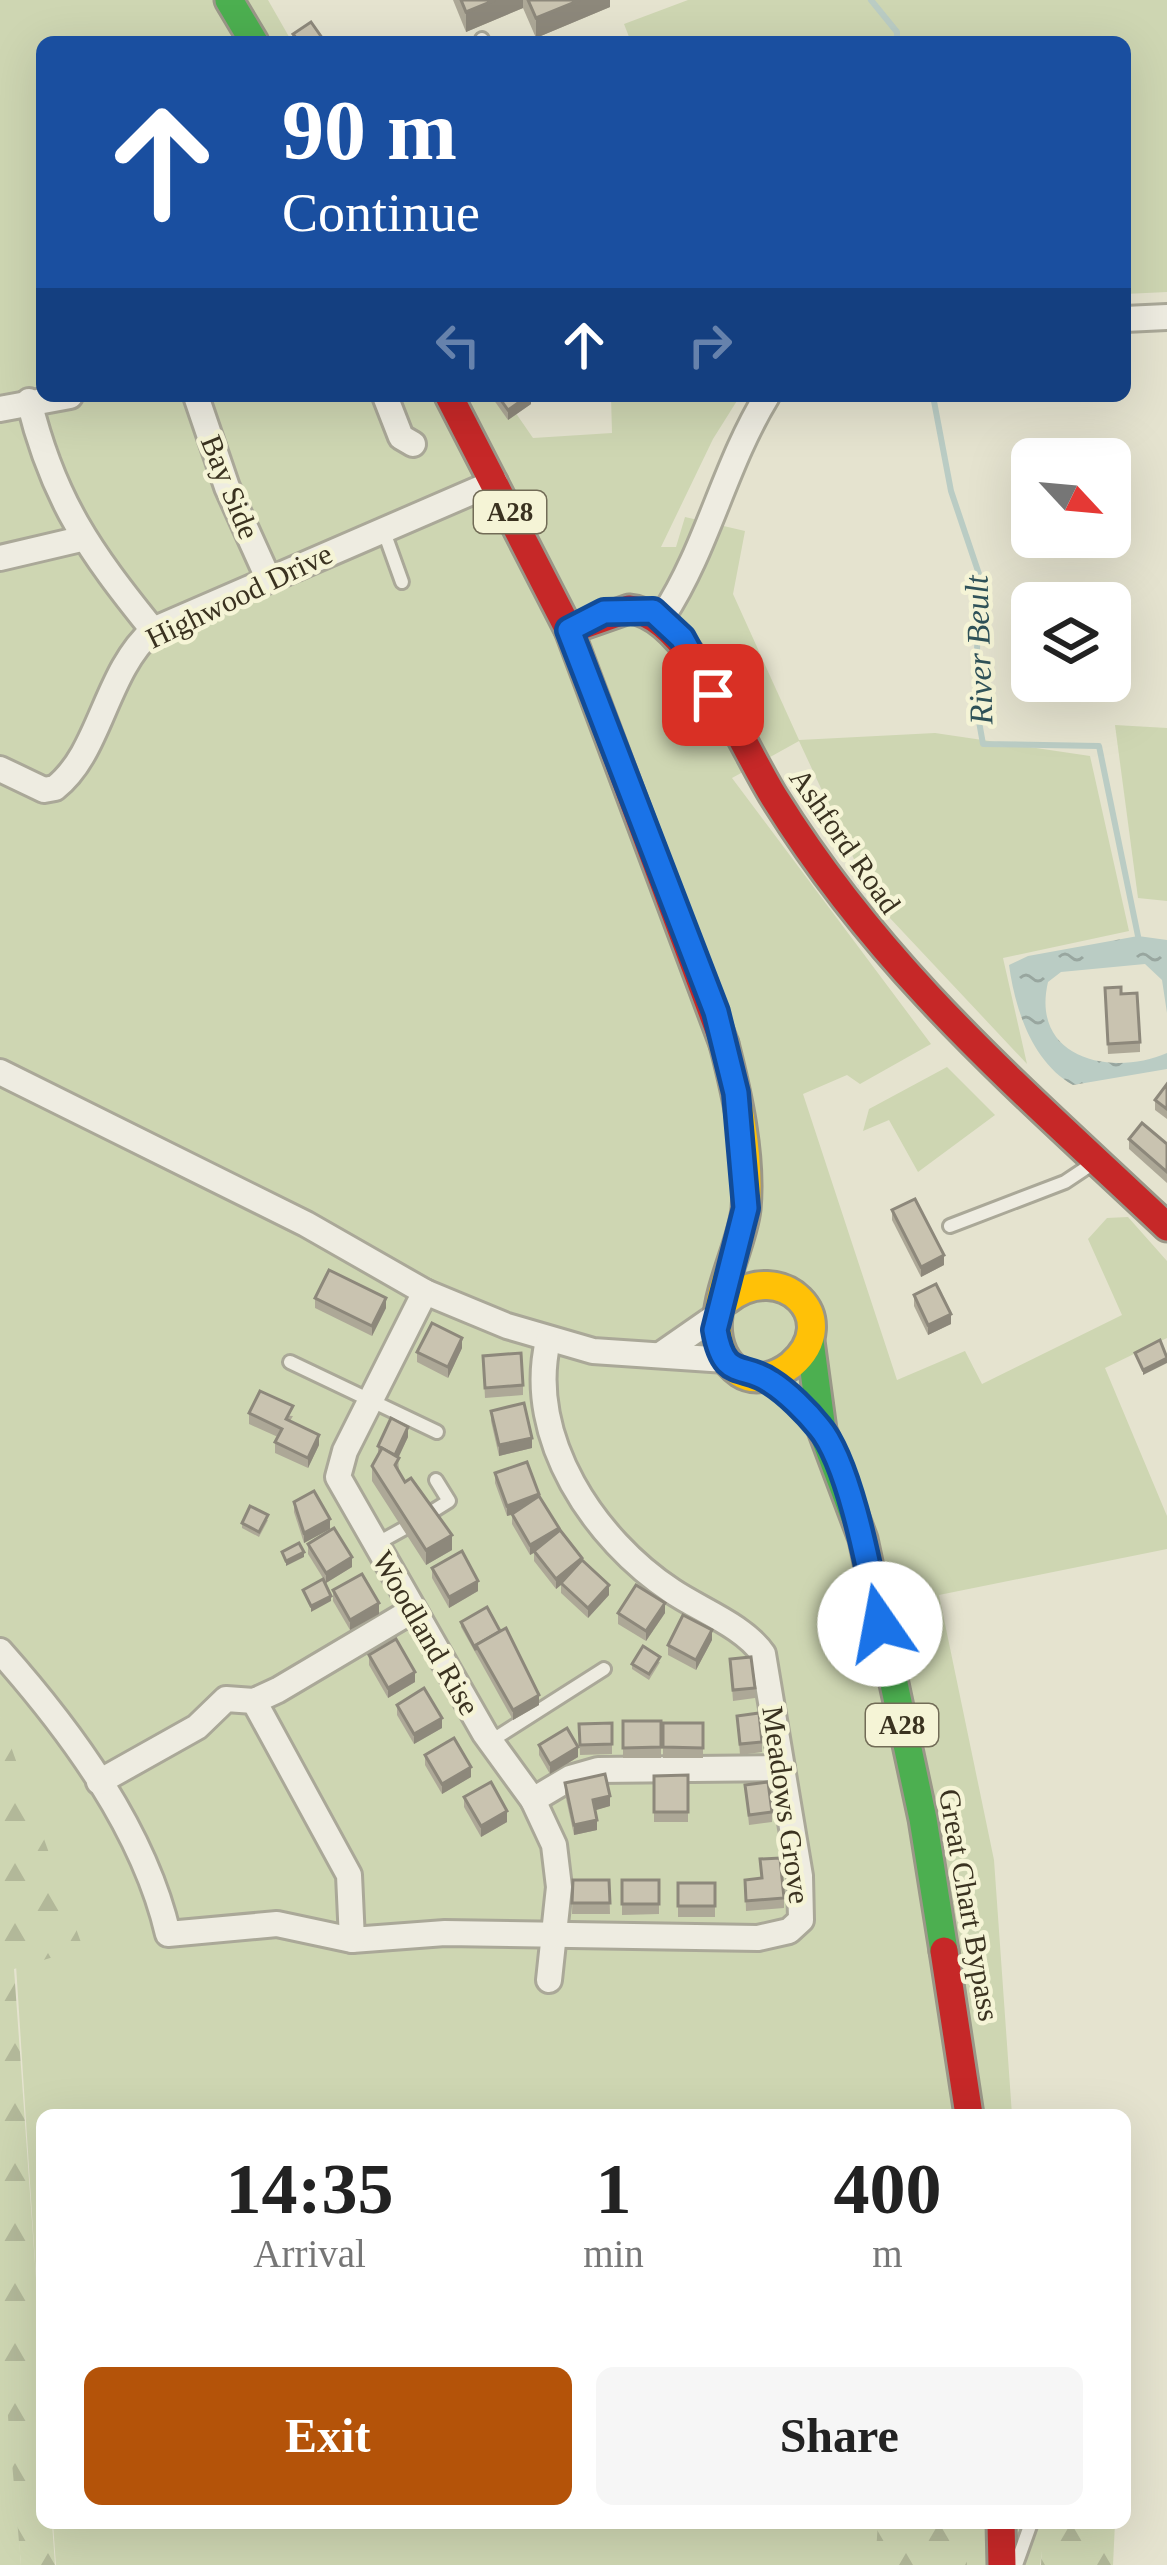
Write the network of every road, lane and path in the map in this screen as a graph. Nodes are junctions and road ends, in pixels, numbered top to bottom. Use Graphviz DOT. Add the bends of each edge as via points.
graph roads {
  1 [pos="229,0"];
  2 [pos="250,36"];
  3 [pos="1167,317"];
  4 [pos="1131,319"];
  5 [pos="36,400"];
  6 [pos="29,401"];
  7 [pos="198,402"];
  8 [pos="387,402"];
  9 [pos="452,402"];
  10 [pos="763,402"];
  11 [pos="0,409"];
  12 [pos="413,444"];
  13 [pos="495,482"];
  14 [pos="383,528"];
  15 [pos="81,539"];
  16 [pos="0,558"];
  17 [pos="268,578"];
  18 [pos="402,582"];
  19 [pos="663,616"];
  20 [pos="153,630"];
  21 [pos="569,630"];
  22 [pos="0,769"];
  23 [pos="0,1072"];
  24 [pos="1097,1159"];
  25 [pos="746,1208"];
  26 [pos="950,1226"];
  27 [pos="1167,1227"];
  28 [pos="787,1289"];
  29 [pos="425,1292"];
  30 [pos="723,1307"];
  31 [pos="548,1341"];
  32 [pos="810,1341"];
  33 [pos="660,1354"];
  34 [pos="726,1360"];
  35 [pos="290,1362"];
  36 [pos="768,1378"];
  37 [pos="370,1402"];
  38 [pos="822,1430"];
  39 [pos="437,1432"];
  40 [pos="436,1480"];
  41 [pos="425,1516"];
  42 [pos="405,1528"];
  43 [pos="375,1545"];
  44 [pos="413,1610"];
  45 [pos="0,1651"];
  46 [pos="604,1669"];
  47 [pos="254,1700"];
  48 [pos="490,1742"];
  49 [pos="782,1768"];
  50 [pos="99,1782"];
  51 [pos="533,1800"];
  52 [pos="554,1935"];
  53 [pos="352,1940"];
  54 [pos="549,1980"];
  55 [pos="968,2109"];
  56 [pos="1001,2529"];
  57 [pos="1029,2529"];
  58 [pos="1002,2565"];
  59 [pos="1016,2565"];
  1 -- 2 [label="main road"];
  3 -- 4 [label="street"];
  5 -- 6 [label="street"];
  6 -- 11 [label="street"];
  6 -- 15 [label="street" via="48,472"];
  7 -- 17 [label="street, Bay Side"];
  8 -- 12 [label="street" via="401,436"];
  9 -- 13 [label="main road, A28"];
  10 -- 19 [label="street"];
  13 -- 14 [label="street, Highwood Drive"];
  13 -- 21 [label="main road, A28"];
  14 -- 17 [label="street, Highwood Drive"];
  14 -- 18 [label="lane"];
  15 -- 16 [label="street"];
  15 -- 20 [label="street"];
  17 -- 20 [label="street, Highwood Drive"];
  19 -- 21 [label="main road" via="629,608"];
  19 -- 24 [label="main road, Ashford Road" via="777,805 858,920 963,1038"];
  20 -- 22 [label="street, Highwood Drive" via="128,652 75,764 55,788"];
  21 -- 25 [label="main road, A28" via="716,1012 736,1093"];
  23 -- 29 [label="street"];
  24 -- 26 [label="lane" via="1065,1182"];
  24 -- 27 [label="main road, Ashford Road"];
  25 -- 28 [label="main road, A28"];
  25 -- 30 [label="main road, A28"];
  28 -- 30 [label="main road" via="755,1283"];
  28 -- 32 [label="main road" via="807,1311"];
  29 -- 31 [label="street"];
  29 -- 37 [label="street, Woodland Rise"];
  30 -- 33 [label="street"];
  30 -- 34 [label="main road" via="715,1330"];
  31 -- 33 [label="street"];
  31 -- 49 [label="street, Meadows Grove" via="543,1375 554,1436 595,1520 651,1577 763,1654"];
  32 -- 36 [label="main road" via="795,1366"];
  32 -- 38 [label="main road, Great Chart Bypass / A28"];
  33 -- 34 [label="street"];
  34 -- 36 [label="main road"];
  35 -- 37 [label="lane"];
  36 -- 38 [label="main road, Great Chart Bypass / A28"];
  37 -- 39 [label="lane"];
  37 -- 43 [label="street, Woodland Rise" via="338,1477"];
  38 -- 55 [label="main road, Great Chart Bypass / A28" via="863,1539 918,1797"];
  40 -- 41 [label="lane" via="449,1502"];
  42 -- 43 [label="lane"];
  43 -- 44 [label="street, Woodland Rise"];
  44 -- 47 [label="street"];
  44 -- 48 [label="street, Woodland Rise"];
  45 -- 50 [label="street"];
  46 -- 48 [label="lane"];
  47 -- 50 [label="street" via="226,1699 197,1727"];
  47 -- 53 [label="street" via="349,1875"];
  48 -- 51 [label="street, Woodland Rise"];
  49 -- 51 [label="street" via="598,1770"];
  49 -- 52 [label="street, Meadows Grove" via="800,1876 801,1920 789,1931 758,1938"];
  50 -- 53 [label="street, Meadows Grove" via="156,1885 168,1934 277,1924"];
  51 -- 52 [label="street, Woodland Rise" via="554,1845"];
  52 -- 53 [label="street, Meadows Grove"];
  52 -- 54 [label="street, Woodland Rise"];
  56 -- 58 [label="main road"];
  57 -- 59 [label="lane"];
}
